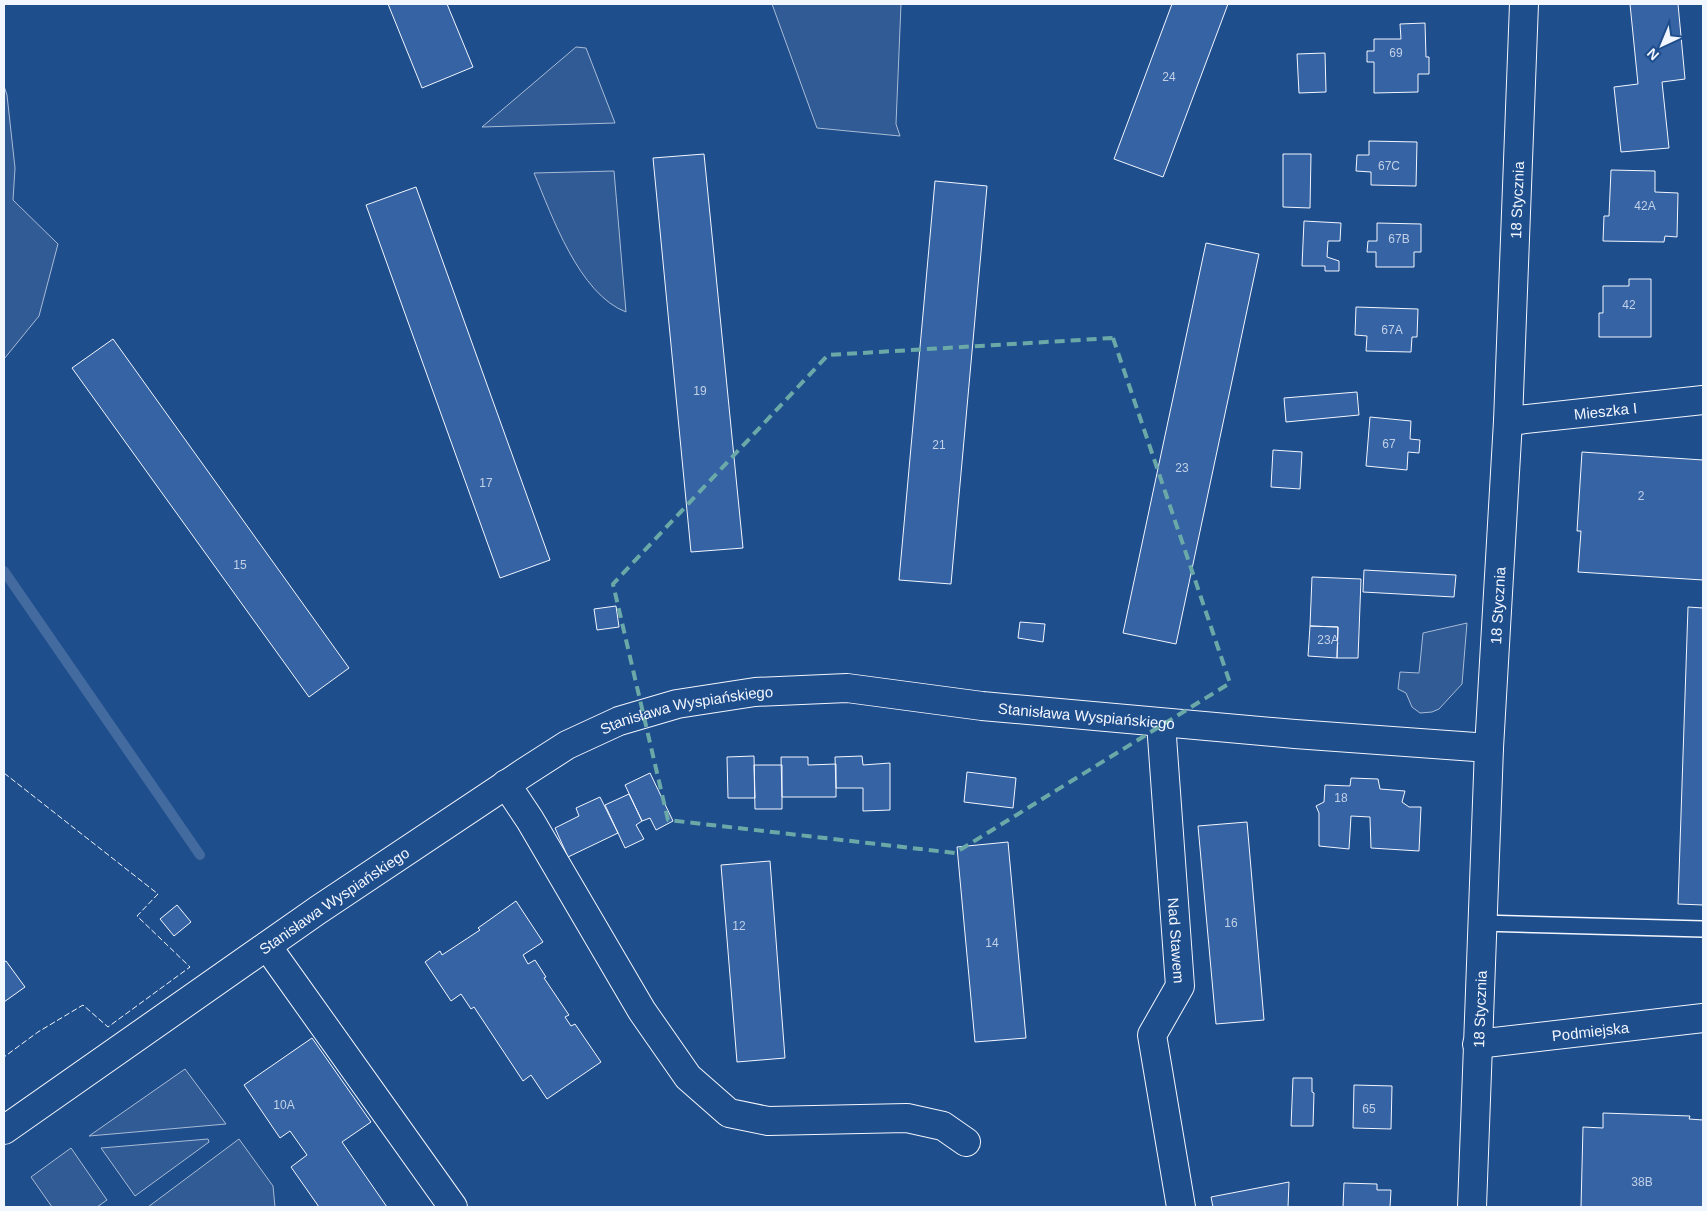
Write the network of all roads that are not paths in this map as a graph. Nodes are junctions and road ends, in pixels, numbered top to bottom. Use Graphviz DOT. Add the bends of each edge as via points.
graph roads {
  1 [pos="1524,4"];
  2 [pos="1703,400"];
  3 [pos="1508,421"];
  4 [pos="1161,722"];
  5 [pos="1489,748"];
  6 [pos="506,784"];
  7 [pos="1482,923"];
  8 [pos="1703,929"];
  9 [pos="267,946"];
  10 [pos="1703,1018"];
  11 [pos="1477,1044"];
  12 [pos="4,1130"];
  13 [pos="966,1142"];
  14 [pos="453,1207"];
  15 [pos="1181,1207"];
  16 [pos="1472,1207"];
  1 -- 3 [label="street, 18 Stycznia"];
  2 -- 3 [label="street, Mieszka I"];
  3 -- 5 [label="street, 18 Stycznia"];
  4 -- 5 [label="street, Stanisława Wyspiańskiego"];
  4 -- 6 [label="street, Stanisława Wyspiańskiego" via="982,706 847,688 755,692 677,704 619,721 568,745"];
  4 -- 15 [label="street, Nad Stawem" via="1180,986 1152,1035"];
  5 -- 7 [label="street, 18 Stycznia"];
  6 -- 9 [label="street, Stanisława Wyspiańskiego"];
  6 -- 13 [label="street" via="642,1011 688,1077 729,1113 768,1121 906,1118 943,1126"];
  7 -- 8 [label="lane"];
  7 -- 11 [label="street, 18 Stycznia"];
  9 -- 12 [label="street, Stanisława Wyspiańskiego"];
  9 -- 14 [label="street"];
  10 -- 11 [label="street, Podmiejska"];
  11 -- 16 [label="street, 18 Stycznia"];
}
